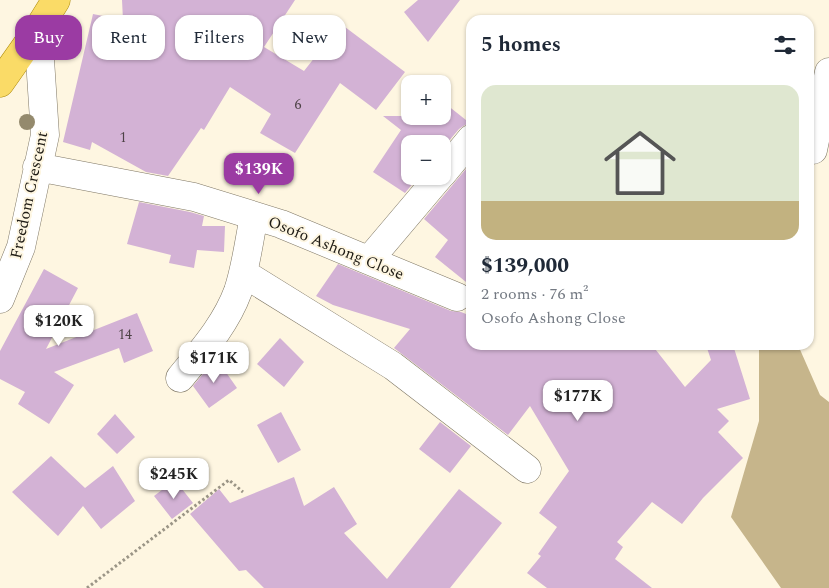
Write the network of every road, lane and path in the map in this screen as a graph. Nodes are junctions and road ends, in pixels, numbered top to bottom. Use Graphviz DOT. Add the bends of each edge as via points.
graph roads {
  1 [pos="56,0"];
  2 [pos="47,15"];
  3 [pos="16,60"];
  4 [pos="40,60"];
  5 [pos="829,72"];
  6 [pos="0,82"];
  7 [pos="466,144"];
  8 [pos="814,145"];
  9 [pos="451,163"];
  10 [pos="37,167"];
  11 [pos="433,185"];
  12 [pos="254,216"];
  13 [pos="369,260"];
  14 [pos="242,273"];
  15 [pos="457,297"];
  16 [pos="0,299"];
  17 [pos="180,378"];
  18 [pos="527,470"];
  19 [pos="243,492"];
  20 [pos="87,588"];
  1 -- 2 [label="main road"];
  3 -- 6 [label="main road"];
  4 -- 10 [label="street, Freedom Crescent" via="44,134"];
  5 -- 8 [label="street"];
  7 -- 9 [label="street"];
  10 -- 12 [label="street, Osofo Ashong Close" via="194,197"];
  10 -- 16 [label="street, Freedom Crescent" via="21,247"];
  11 -- 13 [label="street"];
  12 -- 13 [label="street, Osofo Ashong Close"];
  12 -- 14 [label="street"];
  13 -- 15 [label="street, Osofo Ashong Close"];
  14 -- 17 [label="street" via="229,311 214,336"];
  14 -- 18 [label="street" via="393,366"];
  19 -- 20 [label="path" via="230,480"];
}
